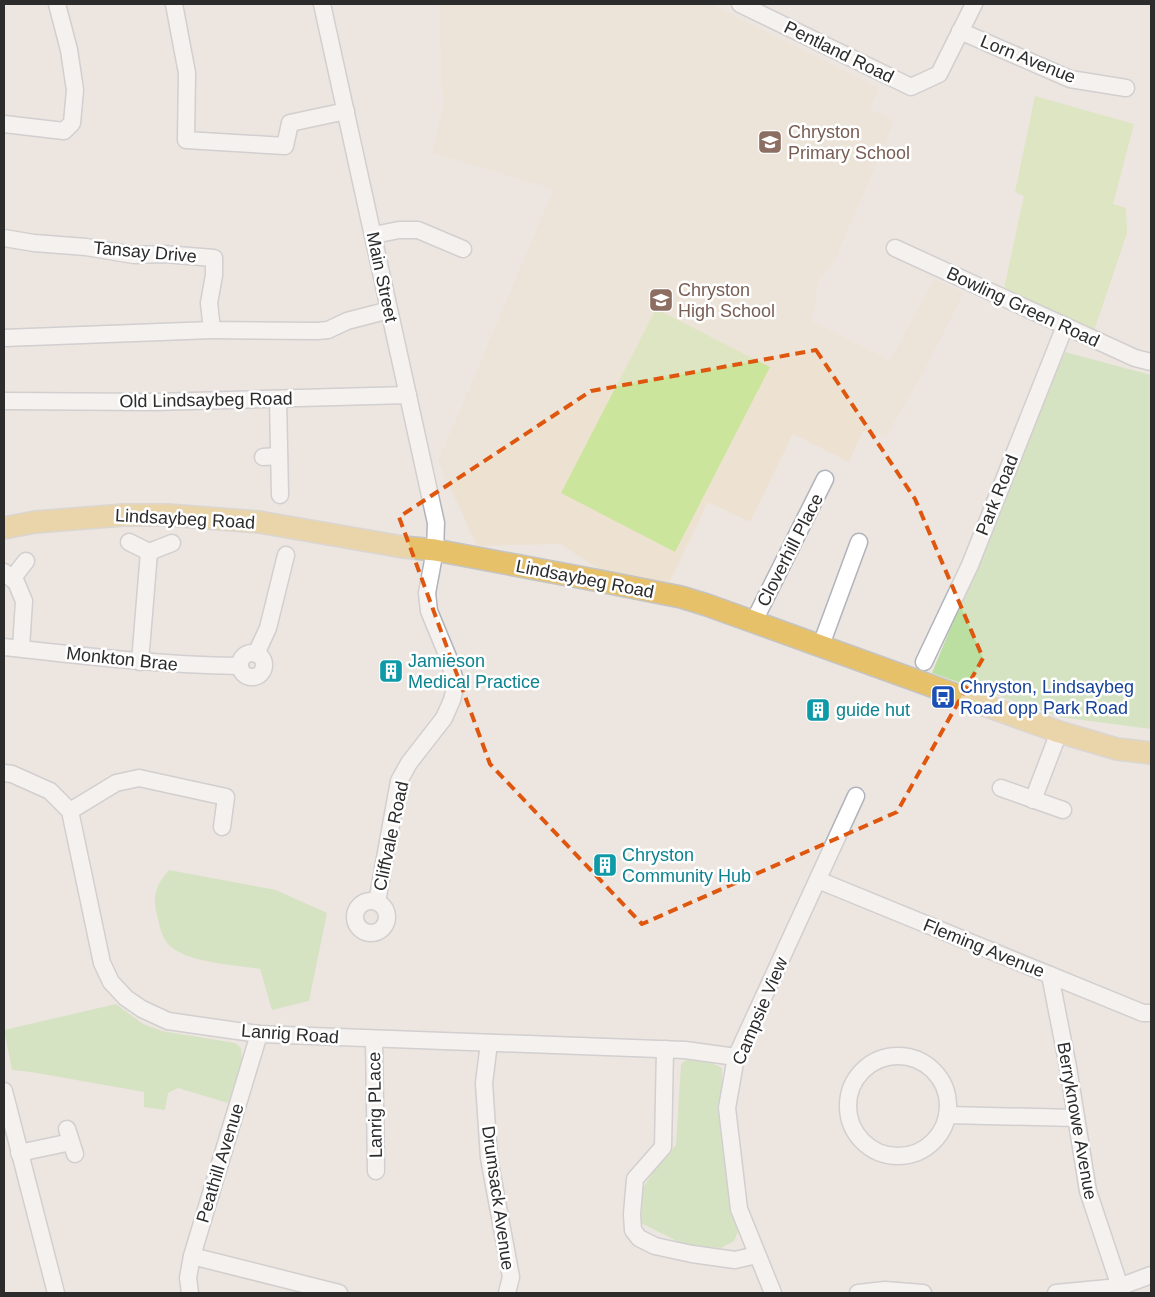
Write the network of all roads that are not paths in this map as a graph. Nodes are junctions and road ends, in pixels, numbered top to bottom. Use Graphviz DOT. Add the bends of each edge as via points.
graph roads {
  1 [pos="57,4"];
  2 [pos="174,4"];
  3 [pos="322,4"];
  4 [pos="740,4"];
  5 [pos="974,4"];
  6 [pos="960,32"];
  7 [pos="1126,88"];
  8 [pos="346,111"];
  9 [pos="4,124"];
  10 [pos="374,234"];
  11 [pos="4,238"];
  12 [pos="895,248"];
  13 [pos="463,249"];
  14 [pos="389,310"];
  15 [pos="1065,326"];
  16 [pos="212,330"];
  17 [pos="4,338"];
  18 [pos="1151,362"];
  19 [pos="408,395"];
  20 [pos="278,399"];
  21 [pos="4,401"];
  22 [pos="825,479"];
  23 [pos="280,495"];
  24 [pos="4,528"];
  25 [pos="128,542"];
  26 [pos="858,542"];
  27 [pos="172,543"];
  28 [pos="435,550"];
  29 [pos="149,552"];
  30 [pos="286,555"];
  31 [pos="26,561"];
  32 [pos="8,576"];
  33 [pos="754,621"];
  34 [pos="4,646"];
  35 [pos="821,646"];
  36 [pos="21,648"];
  37 [pos="140,662"];
  38 [pos="924,662"];
  39 [pos="1059,732"];
  40 [pos="1149,756"];
  41 [pos="4,773"];
  42 [pos="1001,788"];
  43 [pos="856,796"];
  44 [pos="1033,800"];
  45 [pos="1063,810"];
  46 [pos="70,811"];
  47 [pos="222,827"];
  48 [pos="818,880"];
  49 [pos="377,902"];
  50 [pos="1050,975"];
  51 [pos="1151,1013"];
  52 [pos="259,1034"];
  53 [pos="374,1039"];
  54 [pos="490,1043"];
  55 [pos="665,1050"];
  56 [pos="736,1057"];
  57 [pos="4,1091"];
  58 [pos="948,1115"];
  59 [pos="1076,1118"];
  60 [pos="71,1141"];
  61 [pos="19,1153"];
  62 [pos="376,1172"];
  63 [pos="757,1255"];
  64 [pos="192,1256"];
  65 [pos="1151,1275"];
  66 [pos="299,1288"];
  67 [pos="1120,1290"];
  68 [pos="56,1293"];
  69 [pos="190,1293"];
  70 [pos="338,1293"];
  71 [pos="507,1293"];
  72 [pos="773,1293"];
  73 [pos="858,1293"];
  74 [pos="923,1293"];
  75 [pos="1056,1293"];
  1 -- 9 [label="street" via="75,90 72,123 64,131"];
  2 -- 8 [label="street" via="187,73 186,140 285,146 290,124"];
  3 -- 8 [label="street, Main Street"];
  4 -- 6 [label="street, Pentland Road" via="912,87 939,74"];
  5 -- 6 [label="street"];
  6 -- 7 [label="street, Lorn Avenue" via="1070,79"];
  8 -- 10 [label="street, Main Street"];
  10 -- 13 [label="street" via="418,230"];
  10 -- 14 [label="street, Main Street"];
  11 -- 16 [label="street, Tansay Drive" via="134,255 214,258 210,302"];
  12 -- 15 [label="street, Bowling Green Road"];
  14 -- 16 [label="street" via="347,321 328,330"];
  14 -- 19 [label="street, Main Street"];
  15 -- 18 [label="street, Bowling Green Road"];
  15 -- 38 [label="street, Park Road" via="970,565"];
  16 -- 17 [label="street"];
  19 -- 20 [label="street, Old Lindsaybeg Road"];
  19 -- 28 [label="street, Main Street" via="436,523"];
  20 -- 21 [label="street, Old Lindsaybeg Road"];
  20 -- 23 [label="street" via="271,457"];
  22 -- 33 [label="street, Cloverhill Place"];
  24 -- 28 [label="main road, Lindsaybeg Road" via="81,517 168,515 259,522"];
  25 -- 29 [label="street"];
  26 -- 35 [label="street"];
  27 -- 29 [label="street"];
  28 -- 33 [label="main road, Lindsaybeg Road" via="681,598"];
  28 -- 49 [label="street, Cliffvale Road" via="427,593 428,611 456,684 444,718 399,781"];
  29 -- 37 [label="street"];
  30 -- 37 [label="street, Monkton Brae" via="268,628 256,654 263,660 264,667 257,676 243,673 240,666"];
  31 -- 32 [label="street"];
  32 -- 36 [label="street" via="21,591 24,601"];
  33 -- 35 [label="main road, Lindsaybeg Road"];
  34 -- 36 [label="street, Monkton Brae"];
  35 -- 39 [label="main road, Lindsaybeg Road"];
  36 -- 37 [label="street, Monkton Brae"];
  39 -- 40 [label="main road, Lindsaybeg Road"];
  39 -- 44 [label="street"];
  41 -- 46 [label="street" via="50,791"];
  42 -- 44 [label="street"];
  43 -- 48 [label="street, Campsie View"];
  44 -- 45 [label="street"];
  46 -- 47 [label="street" via="116,783 139,778 226,797"];
  46 -- 52 [label="street, Lanrig Road" via="102,964 111,982 142,1009 168,1021"];
  48 -- 50 [label="street, Fleming Avenue"];
  48 -- 56 [label="street, Campsie View"];
  50 -- 51 [label="street, Fleming Avenue" via="1143,1013"];
  50 -- 59 [label="street, Berryknowe Avenue"];
  52 -- 53 [label="street, Lanrig Road"];
  52 -- 64 [label="street, Peathill Avenue"];
  53 -- 54 [label="street, Lanrig Road"];
  53 -- 62 [label="street, Lanrig PLace"];
  54 -- 55 [label="street, Lanrig Road"];
  54 -- 71 [label="street, Drumsack Avenue" via="484,1083 489,1158 511,1277"];
  55 -- 56 [label="street, Lanrig Road"];
  55 -- 63 [label="street" via="663,1147 635,1179 634,1230 639,1238 655,1246 692,1254 735,1260"];
  56 -- 63 [label="street, Campsie View" via="727,1108 739,1209"];
  57 -- 61 [label="street"];
  58 -- 58 [label="street" via="942,1131 930,1145 918,1152 891,1156 874,1151 858,1138 850,1122 847,1104 856,1076 876,1060 893,1055 913,1057 928,1065 943,1082"];
  58 -- 59 [label="street"];
  59 -- 67 [label="street, Berryknowe Avenue" via="1088,1191"];
  60 -- 61 [label="street"];
  61 -- 68 [label="street"];
  63 -- 72 [label="street, Campsie View"];
  64 -- 66 [label="street"];
  64 -- 69 [label="street, Peathill Avenue" via="188,1278"];
  65 -- 67 [label="street"];
  66 -- 70 [label="street"];
  67 -- 75 [label="street"];
  73 -- 74 [label="street" via="885,1290"];
}
